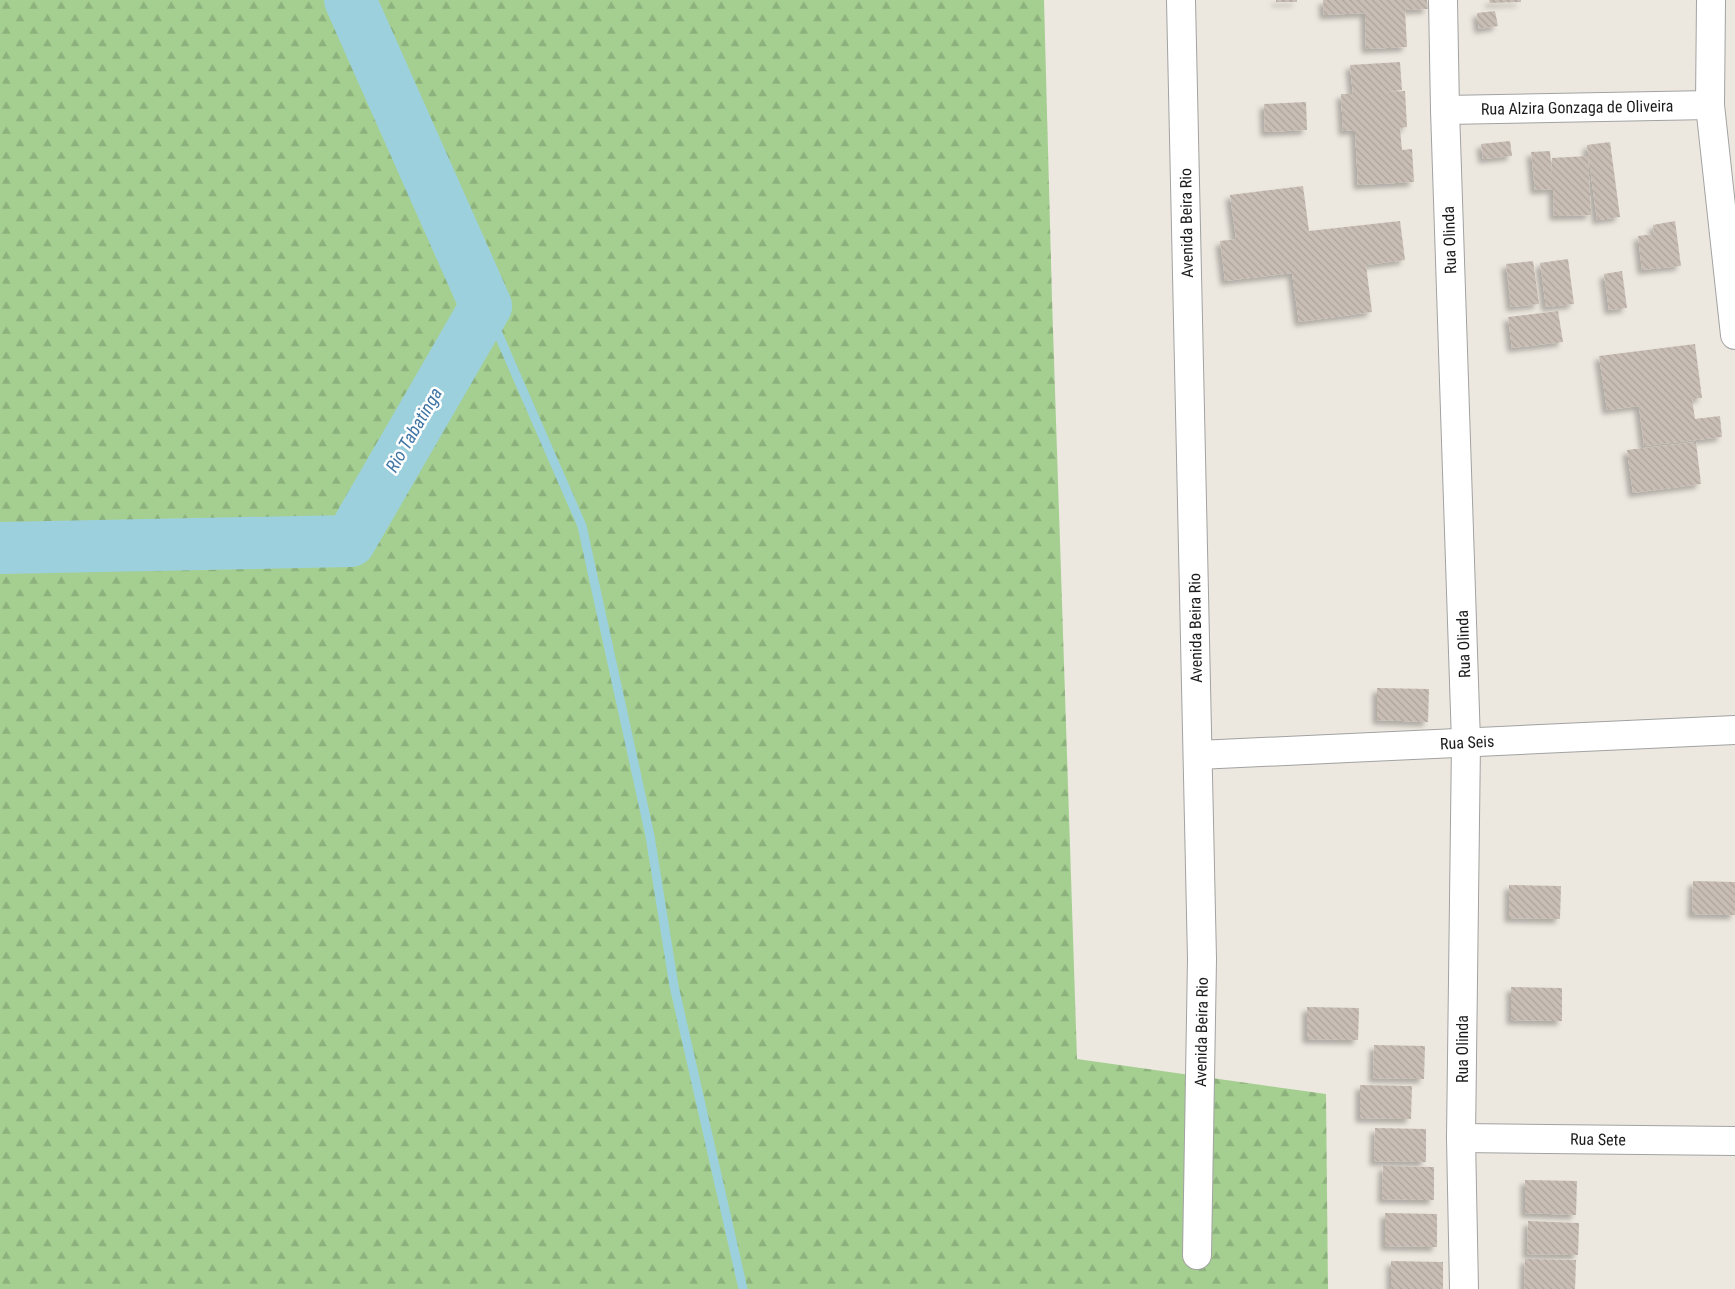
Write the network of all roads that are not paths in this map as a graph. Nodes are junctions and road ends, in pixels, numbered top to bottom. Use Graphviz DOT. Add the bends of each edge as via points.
graph roads {
  1 [pos="1181,0"];
  2 [pos="1443,0"];
  3 [pos="1711,0"];
  4 [pos="1710,105"];
  5 [pos="1444,110"];
  6 [pos="1735,335"];
  7 [pos="1735,730"];
  8 [pos="1466,742"];
  9 [pos="1198,755"];
  10 [pos="1461,1138"];
  11 [pos="1735,1141"];
  12 [pos="1197,1255"];
  13 [pos="1464,1289"];
  1 -- 9 [label="street, Avenida Beira Rio"];
  2 -- 5 [label="street, Rua Olinda"];
  3 -- 4 [label="street"];
  4 -- 5 [label="street, Rua Alzira Gonzaga de Oliveira"];
  4 -- 6 [label="street"];
  5 -- 8 [label="street, Rua Olinda"];
  7 -- 8 [label="street, Rua Seis"];
  8 -- 9 [label="street, Rua Seis"];
  8 -- 10 [label="street, Rua Olinda"];
  9 -- 12 [label="street, Avenida Beira Rio" via="1202,959"];
  10 -- 11 [label="street, Rua Sete"];
  10 -- 13 [label="street, Rua Olinda"];
}
